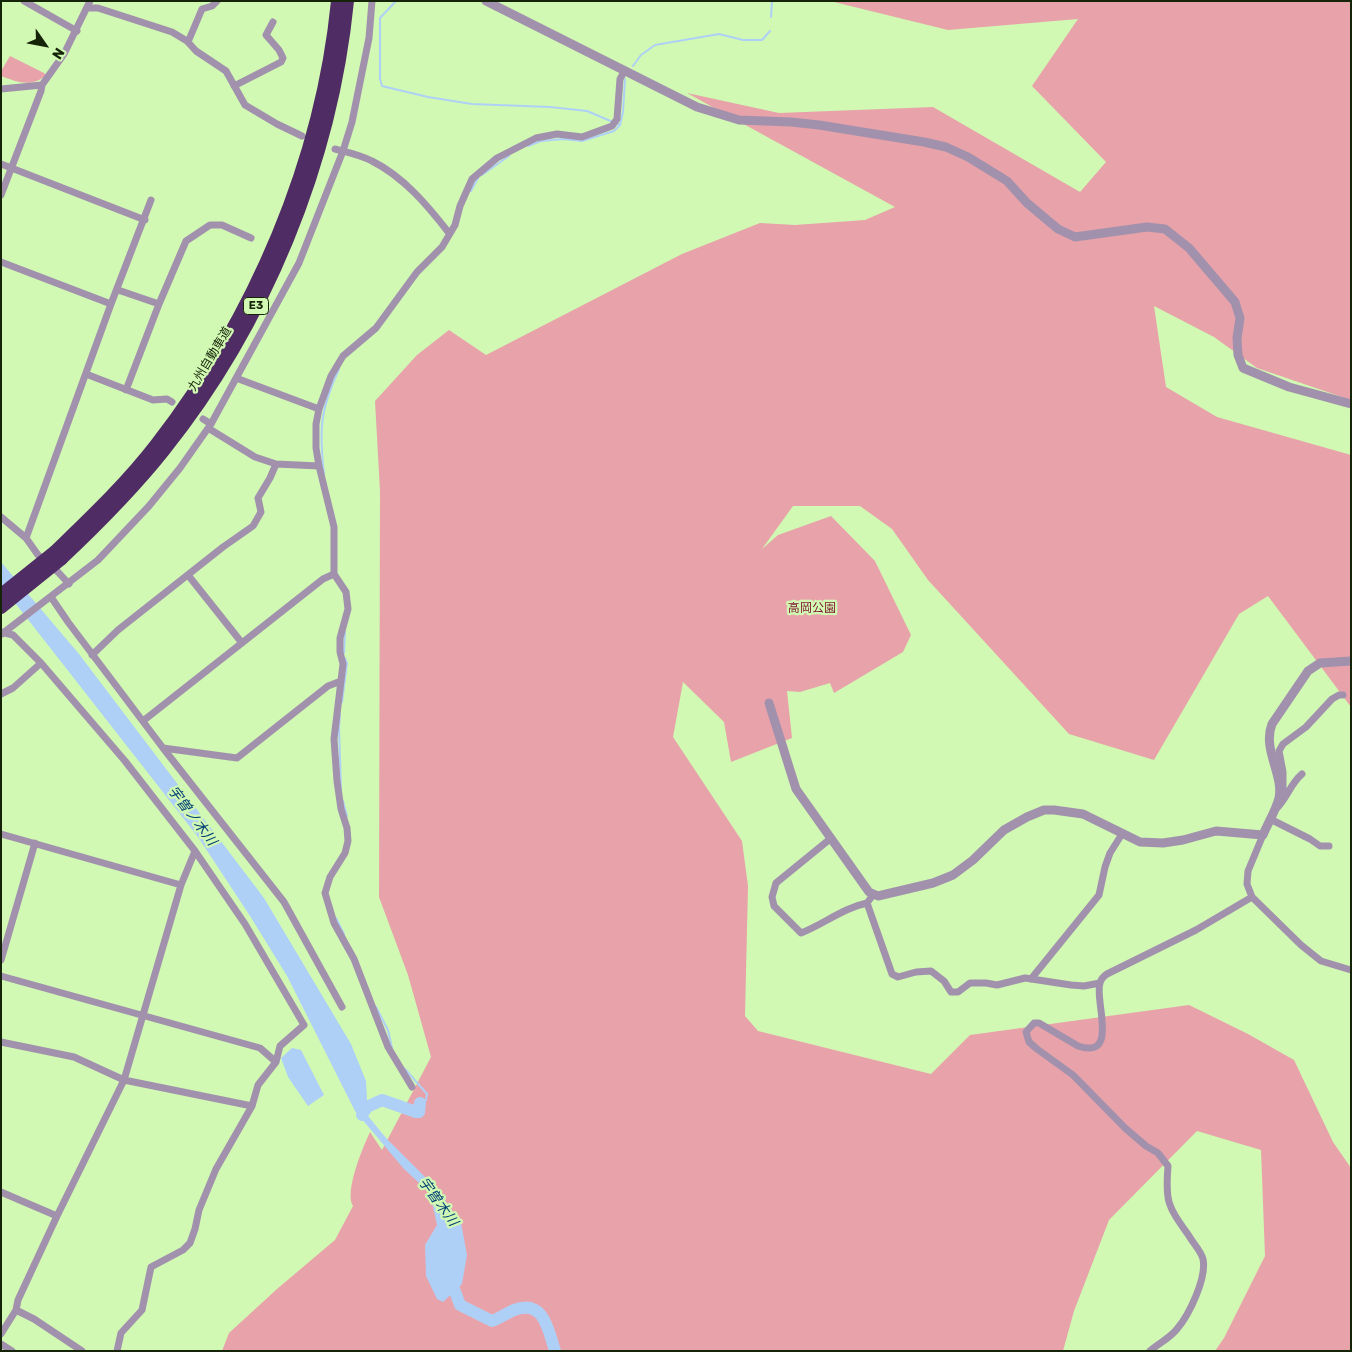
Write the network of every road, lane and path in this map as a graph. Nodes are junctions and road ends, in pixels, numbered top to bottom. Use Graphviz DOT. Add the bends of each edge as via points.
graph roads {
  1 [pos="24,1"];
  2 [pos="217,1"];
  3 [pos="337,1"];
  4 [pos="348,1"];
  5 [pos="372,1"];
  6 [pos="486,1"];
  7 [pos="89,4"];
  8 [pos="273,22"];
  9 [pos="76,31"];
  10 [pos="188,42"];
  11 [pos="625,70"];
  12 [pos="42,85"];
  13 [pos="234,86"];
  14 [pos="1,89"];
  15 [pos="302,136"];
  16 [pos="335,148"];
  17 [pos="343,151"];
  18 [pos="1,164"];
  19 [pos="12,168"];
  20 [pos="1,195"];
  21 [pos="152,200"];
  22 [pos="145,220"];
  23 [pos="450,233"];
  24 [pos="251,238"];
  25 [pos="1,262"];
  26 [pos="118,290"];
  27 [pos="111,304"];
  28 [pos="159,304"];
  29 [pos="86,374"];
  30 [pos="236,378"];
  31 [pos="126,390"];
  32 [pos="172,402"];
  33 [pos="1351,404"];
  34 [pos="319,409"];
  35 [pos="203,419"];
  36 [pos="210,426"];
  37 [pos="276,464"];
  38 [pos="319,466"];
  39 [pos="1,517"];
  40 [pos="26,538"];
  41 [pos="58,555"];
  42 [pos="334,574"];
  43 [pos="188,575"];
  44 [pos="68,584"];
  45 [pos="1,594"];
  46 [pos="50,598"];
  47 [pos="1,608"];
  48 [pos="2,633"];
  49 [pos="242,643"];
  50 [pos="92,655"];
  51 [pos="1351,661"];
  52 [pos="41,663"];
  53 [pos="341,681"];
  54 [pos="1,694"];
  55 [pos="1343,695"];
  56 [pos="769,703"];
  57 [pos="143,721"];
  58 [pos="163,748"];
  59 [pos="1302,774"];
  60 [pos="1279,797"];
  61 [pos="1272,816"];
  62 [pos="1,834"];
  63 [pos="1122,834"];
  64 [pos="1263,834"];
  65 [pos="830,839"];
  66 [pos="35,843"];
  67 [pos="1329,846"];
  68 [pos="195,851"];
  69 [pos="181,886"];
  70 [pos="1252,897"];
  71 [pos="870,899"];
  72 [pos="1,960"];
  73 [pos="1351,970"];
  74 [pos="1,976"];
  75 [pos="1031,979"];
  76 [pos="1100,983"];
  77 [pos="342,1007"];
  78 [pos="144,1015"];
  79 [pos="1,1042"];
  80 [pos="276,1062"];
  81 [pos="124,1080"];
  82 [pos="412,1087"];
  83 [pos="252,1106"];
  84 [pos="1,1192"];
  85 [pos="57,1216"];
  86 [pos="16,1310"];
  87 [pos="1,1334"];
  88 [pos="1,1344"];
  89 [pos="12,1351"];
  90 [pos="82,1351"];
  91 [pos="117,1351"];
  92 [pos="1150,1351"];
  1 -- 9 [label="street"];
  2 -- 10 [label="street" via="202,9"];
  3 -- 41 [label="highway, 九州自動車道 / E3" via="324,83 308,148 268,258 244,307 216,356 155,444"];
  4 -- 41 [label="highway, 九州自動車道 / E3" via="335,85 318,152 296,218 254,312 226,362 164,451 93,530"];
  5 -- 17 [label="street" via="369,38"];
  6 -- 11 [label="street"];
  7 -- 9 [label="street"];
  7 -- 10 [label="street" via="172,32"];
  8 -- 13 [label="street" via="266,36 279,50 283,58 281,62"];
  9 -- 12 [label="street"];
  10 -- 13 [label="street" via="226,70"];
  11 -- 23 [label="street" via="620,79 617,118 612,126 582,138 557,134 536,138 497,158 472,179"];
  11 -- 33 [label="street" via="697,107 739,120 819,125 946,147 1007,180 1027,203 1058,229 1075,237 1147,226 1165,229 1189,248 1235,302 1240,318 1238,355 1243,368 1290,387"];
  12 -- 14 [label="street"];
  12 -- 19 [label="street"];
  13 -- 15 [label="street" via="245,105"];
  16 -- 17 [label="street"];
  17 -- 23 [label="street" via="372,160 395,175"];
  17 -- 30 [label="street" via="299,263"];
  18 -- 19 [label="street"];
  19 -- 20 [label="street"];
  19 -- 22 [label="street"];
  21 -- 22 [label="street"];
  22 -- 26 [label="street"];
  23 -- 34 [label="street" via="376,328 343,356 331,376"];
  24 -- 28 [label="street" via="222,225 210,225 186,241"];
  25 -- 27 [label="street"];
  26 -- 27 [label="street"];
  26 -- 28 [label="street"];
  27 -- 29 [label="street"];
  28 -- 31 [label="street"];
  29 -- 31 [label="street"];
  29 -- 40 [label="street"];
  30 -- 34 [label="street"];
  30 -- 36 [label="street"];
  31 -- 32 [label="street" via="153,400"];
  34 -- 38 [label="street" via="316,424"];
  35 -- 36 [label="street"];
  36 -- 37 [label="street" via="255,457"];
  36 -- 44 [label="street" via="149,506 98,560"];
  37 -- 38 [label="street"];
  37 -- 43 [label="street" via="258,498 261,512 253,526"];
  38 -- 42 [label="street" via="334,527"];
  39 -- 40 [label="street"];
  40 -- 44 [label="street" via="38,555"];
  41 -- 45 [label="highway, 九州自動車道 / E3, bridge"];
  41 -- 47 [label="highway, 九州自動車道 / E3, bridge"];
  42 -- 49 [label="street" via="323,579"];
  42 -- 53 [label="street" via="346,592 348,609 340,638"];
  43 -- 49 [label="street"];
  43 -- 50 [label="street" via="118,630"];
  44 -- 46 [label="street"];
  46 -- 48 [label="street"];
  46 -- 50 [label="street"];
  48 -- 52 [label="street" via="13,636"];
  49 -- 57 [label="street"];
  50 -- 57 [label="street"];
  51 -- 60 [label="street" via="1320,663 1308,671 1272,724 1269,732"];
  52 -- 54 [label="street" via="14,688"];
  52 -- 68 [label="street" via="125,761"];
  53 -- 58 [label="street" via="328,686 237,758"];
  53 -- 82 [label="street" via="334,740 337,782 348,841 325,893 388,1047"];
  55 -- 60 [label="street" via="1332,698 1306,727 1283,744 1279,751 1284,792"];
  56 -- 65 [label="street" via="796,789"];
  57 -- 58 [label="street"];
  58 -- 77 [label="street" via="284,902"];
  59 -- 61 [label="street"];
  60 -- 61 [label="street"];
  61 -- 64 [label="street"];
  61 -- 67 [label="street" via="1320,846"];
  62 -- 66 [label="street"];
  63 -- 64 [label="street" via="1140,842 1163,843 1216,831"];
  63 -- 71 [label="street" via="1083,814 1044,810 1004,830 953,875"];
  63 -- 75 [label="street" via="1110,853 1099,895"];
  64 -- 70 [label="street" via="1248,871 1247,884"];
  65 -- 71 [label="street" via="869,892"];
  65 -- 71 [label="street" via="776,883 772,897 774,906 801,933"];
  66 -- 69 [label="street"];
  66 -- 72 [label="street"];
  68 -- 69 [label="street"];
  68 -- 80 [label="street" via="245,924 304,1026 280,1046"];
  69 -- 78 [label="street"];
  70 -- 73 [label="street" via="1321,962"];
  70 -- 76 [label="street" via="1196,930 1107,974"];
  71 -- 75 [label="street" via="892,974 898,977 931,971 944,981 951,992 958,992 970,983 986,982 997,986"];
  74 -- 78 [label="street"];
  75 -- 76 [label="street" via="1084,986"];
  76 -- 92 [label="street" via="1102,1034 1097,1046 1078,1046 1039,1023 1034,1023 1026,1032 1029,1042 1073,1075 1168,1166 1166,1193 1170,1208 1203,1259 1203,1271 1188,1314 1176,1330"];
  78 -- 80 [label="street" via="260,1048"];
  78 -- 81 [label="street"];
  79 -- 81 [label="street" via="74,1057"];
  80 -- 83 [label="street" via="258,1084"];
  81 -- 83 [label="street"];
  81 -- 85 [label="street"];
  83 -- 91 [label="street" via="216,1168 190,1243 151,1267 142,1310 121,1333"];
  84 -- 85 [label="street"];
  85 -- 86 [label="street"];
  86 -- 87 [label="street"];
  86 -- 90 [label="street"];
  88 -- 89 [label="street"];
}
